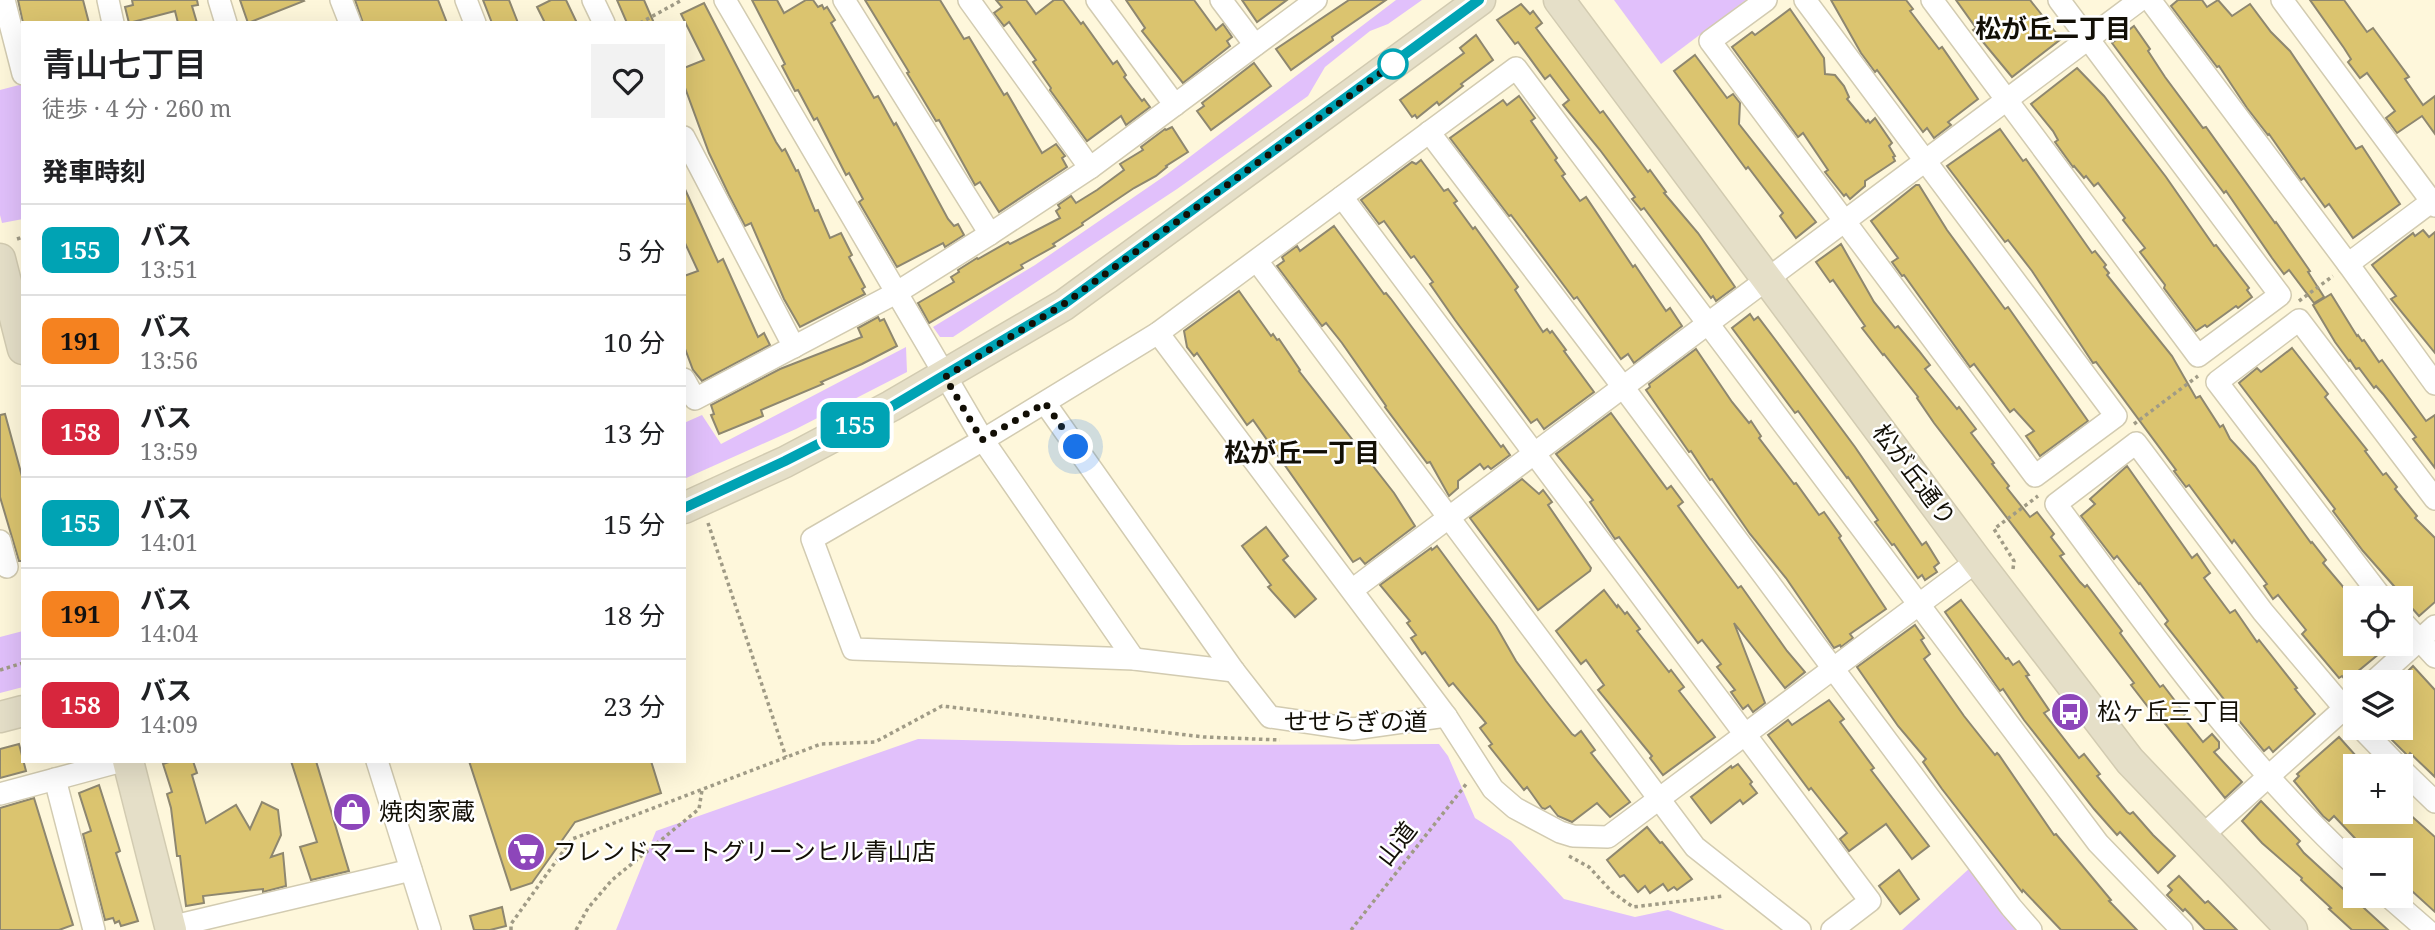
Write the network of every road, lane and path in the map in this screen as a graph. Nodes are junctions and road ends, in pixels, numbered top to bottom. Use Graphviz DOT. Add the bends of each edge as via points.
graph roads {
  1 [pos="4,0"];
  2 [pos="107,0"];
  3 [pos="219,0"];
  4 [pos="341,0"];
  5 [pos="466,0"];
  6 [pos="593,0"];
  7 [pos="682,0"];
  8 [pos="725,0"];
  9 [pos="844,0"];
  10 [pos="969,0"];
  11 [pos="1097,0"];
  12 [pos="1222,0"];
  13 [pos="1316,0"];
  14 [pos="1479,0"];
  15 [pos="1559,0"];
  16 [pos="1766,0"];
  17 [pos="1805,0"];
  18 [pos="1932,0"];
  19 [pos="2059,0"];
  20 [pos="2140,0"];
  21 [pos="2150,0"];
  22 [pos="2282,0"];
  23 [pos="112,21"];
  24 [pos="225,21"];
  25 [pos="349,21"];
  26 [pos="474,21"];
  27 [pos="603,21"];
  28 [pos="644,21"];
  29 [pos="2088,39"];
  30 [pos="1255,45"];
  31 [pos="21,66"];
  32 [pos="2007,100"];
  33 [pos="1175,104"];
  34 [pos="1429,132"];
  35 [pos="686,141"];
  36 [pos="1926,160"];
  37 [pos="1090,168"];
  38 [pos="1342,197"];
  39 [pos="2434,202"];
  40 [pos="1844,221"];
  41 [pos="990,234"];
  42 [pos="8,249"];
  43 [pos="1257,261"];
  44 [pos="2348,264"];
  45 [pos="1767,279"];
  46 [pos="896,293"];
  47 [pos="2290,308"];
  48 [pos="1707,324"];
  49 [pos="1158,333"];
  50 [pos="21,336"];
  51 [pos="794,347"];
  52 [pos="2208,369"];
  53 [pos="945,377"];
  54 [pos="686,383"];
  55 [pos="2435,384"];
  56 [pos="1623,387"];
  57 [pos="1045,403"];
  58 [pos="2127,430"];
  59 [pos="982,440"];
  60 [pos="1534,453"];
  61 [pos="2045,491"];
  62 [pos="2435,499"];
  63 [pos="695,513"];
  64 [pos="1448,517"];
  65 [pos="0,541"];
  66 [pos="1977,561"];
  67 [pos="10,566"];
  68 [pos="2373,586"];
  69 [pos="1352,590"];
  70 [pos="2006,598"];
  71 [pos="1918,604"];
  72 [pos="2427,633"];
  73 [pos="2435,657"];
  74 [pos="1134,659"];
  75 [pos="21,664"];
  76 [pos="0,670"];
  77 [pos="2386,670"];
  78 [pos="1234,671"];
  79 [pos="1832,671"];
  80 [pos="2343,701"];
  81 [pos="21,712"];
  82 [pos="1446,716"];
  83 [pos="0,717"];
  84 [pos="2343,717"];
  85 [pos="1745,734"];
  86 [pos="1282,740"];
  87 [pos="2373,740"];
  88 [pos="2386,754"];
  89 [pos="786,757"];
  90 [pos="115,763"];
  91 [pos="128,763"];
  92 [pos="378,763"];
  93 [pos="55,779"];
  94 [pos="2269,779"];
  95 [pos="1469,780"];
  96 [pos="2413,781"];
  97 [pos="702,790"];
  98 [pos="0,794"];
  99 [pos="1659,799"];
  100 [pos="2435,802"];
  101 [pos="2202,836"];
  102 [pos="1564,853"];
  103 [pos="2343,853"];
  104 [pos="411,870"];
  105 [pos="1732,895"];
  106 [pos="2402,908"];
  107 [pos="170,929"];
  108 [pos="94,930"];
  109 [pos="429,930"];
  110 [pos="511,930"];
  111 [pos="576,930"];
  112 [pos="1351,930"];
  113 [pos="1800,930"];
  114 [pos="1832,930"];
  115 [pos="2031,930"];
  116 [pos="2182,930"];
  117 [pos="2292,930"];
  118 [pos="2427,930"];
  1 -- 31 [label="street"];
  2 -- 23 [label="street"];
  3 -- 24 [label="street"];
  4 -- 25 [label="street"];
  5 -- 26 [label="street"];
  6 -- 27 [label="street"];
  7 -- 28 [label="path"];
  8 -- 46 [label="street"];
  9 -- 41 [label="street"];
  10 -- 37 [label="street"];
  11 -- 33 [label="street"];
  12 -- 30 [label="street"];
  13 -- 30 [label="street"];
  14 -- 53 [label="street" via="1064,304"];
  15 -- 45 [label="street, 松が丘通り"];
  16 -- 40 [label="street" via="1710,41"];
  17 -- 36 [label="street"];
  18 -- 32 [label="street"];
  19 -- 29 [label="street"];
  20 -- 29 [label="street"];
  21 -- 44 [label="street"];
  22 -- 39 [label="street"];
  29 -- 32 [label="street"];
  29 -- 32 [label="street" via="2280,295 2270,303 2198,356"];
  30 -- 33 [label="street"];
  32 -- 36 [label="street"];
  33 -- 37 [label="street"];
  34 -- 38 [label="street"];
  34 -- 48 [label="street" via="1516,68"];
  34 -- 56 [label="street"];
  35 -- 51 [label="street"];
  36 -- 40 [label="street"];
  36 -- 40 [label="street" via="2116,416 2035,476"];
  37 -- 41 [label="street"];
  38 -- 43 [label="street"];
  38 -- 60 [label="street"];
  39 -- 44 [label="street"];
  40 -- 45 [label="street"];
  41 -- 46 [label="street"];
  42 -- 50 [label="street"];
  43 -- 49 [label="street"];
  43 -- 64 [label="street"];
  44 -- 47 [label="path"];
  44 -- 55 [label="street"];
  45 -- 48 [label="street"];
  45 -- 66 [label="street, 松が丘通り"];
  46 -- 51 [label="street"];
  46 -- 53 [label="street"];
  48 -- 56 [label="street"];
  48 -- 71 [label="street"];
  49 -- 57 [label="street"];
  49 -- 69 [label="street"];
  51 -- 54 [label="street" via="695,399"];
  52 -- 58 [label="path"];
  53 -- 59 [label="street"];
  53 -- 63 [label="street"];
  56 -- 60 [label="street"];
  56 -- 79 [label="street"];
  57 -- 59 [label="street"];
  57 -- 78 [label="street"];
  59 -- 74 [label="street"];
  59 -- 74 [label="street" via="812,539 853,649"];
  60 -- 64 [label="street"];
  60 -- 85 [label="street"];
  61 -- 70 [label="path" via="1994,529 2014,561"];
  62 -- 68 [label="street" via="2299,320 2217,382"];
  63 -- 89 [label="path"];
  64 -- 69 [label="street"];
  64 -- 99 [label="street"];
  65 -- 67 [label="street"];
  66 -- 70 [label="street, 松が丘通り"];
  66 -- 71 [label="street"];
  69 -- 82 [label="street"];
  70 -- 101 [label="street, 松が丘通り" via="2130,761"];
  71 -- 79 [label="street"];
  71 -- 116 [label="street" via="2098,843"];
  72 -- 73 [label="street"];
  72 -- 77 [label="street"];
  74 -- 78 [label="street"];
  75 -- 76 [label="path"];
  78 -- 82 [label="street" via="1270,717 1353,729"];
  79 -- 85 [label="street"];
  79 -- 115 [label="street"];
  80 -- 94 [label="street" via="2263,612 2136,443 2056,504 2196,692"];
  81 -- 83 [label="street"];
  82 -- 99 [label="street" via="1493,789 1515,808 1560,832 1608,837"];
  84 -- 94 [label="street"];
  85 -- 99 [label="street"];
  85 -- 114 [label="street" via="1870,901"];
  86 -- 89 [label="path, せせらぎの道" via="1204,737 942,706 875,742 821,744"];
  87 -- 88 [label="street"];
  89 -- 97 [label="path"];
  90 -- 93 [label="street"];
  91 -- 107 [label="street"];
  92 -- 104 [label="street"];
  93 -- 98 [label="street"];
  93 -- 108 [label="street"];
  94 -- 101 [label="street"];
  94 -- 103 [label="street"];
  95 -- 112 [label="path, 山道"];
  96 -- 100 [label="street"];
  97 -- 110 [label="path" via="572,839"];
  97 -- 111 [label="path" via="699,809 612,880"];
  99 -- 113 [label="street" via="1695,847"];
  101 -- 117 [label="street, 松が丘通り"];
  102 -- 105 [label="path" via="1589,867 1633,907"];
  104 -- 107 [label="street"];
  104 -- 109 [label="street"];
  106 -- 118 [label="street"];
}
